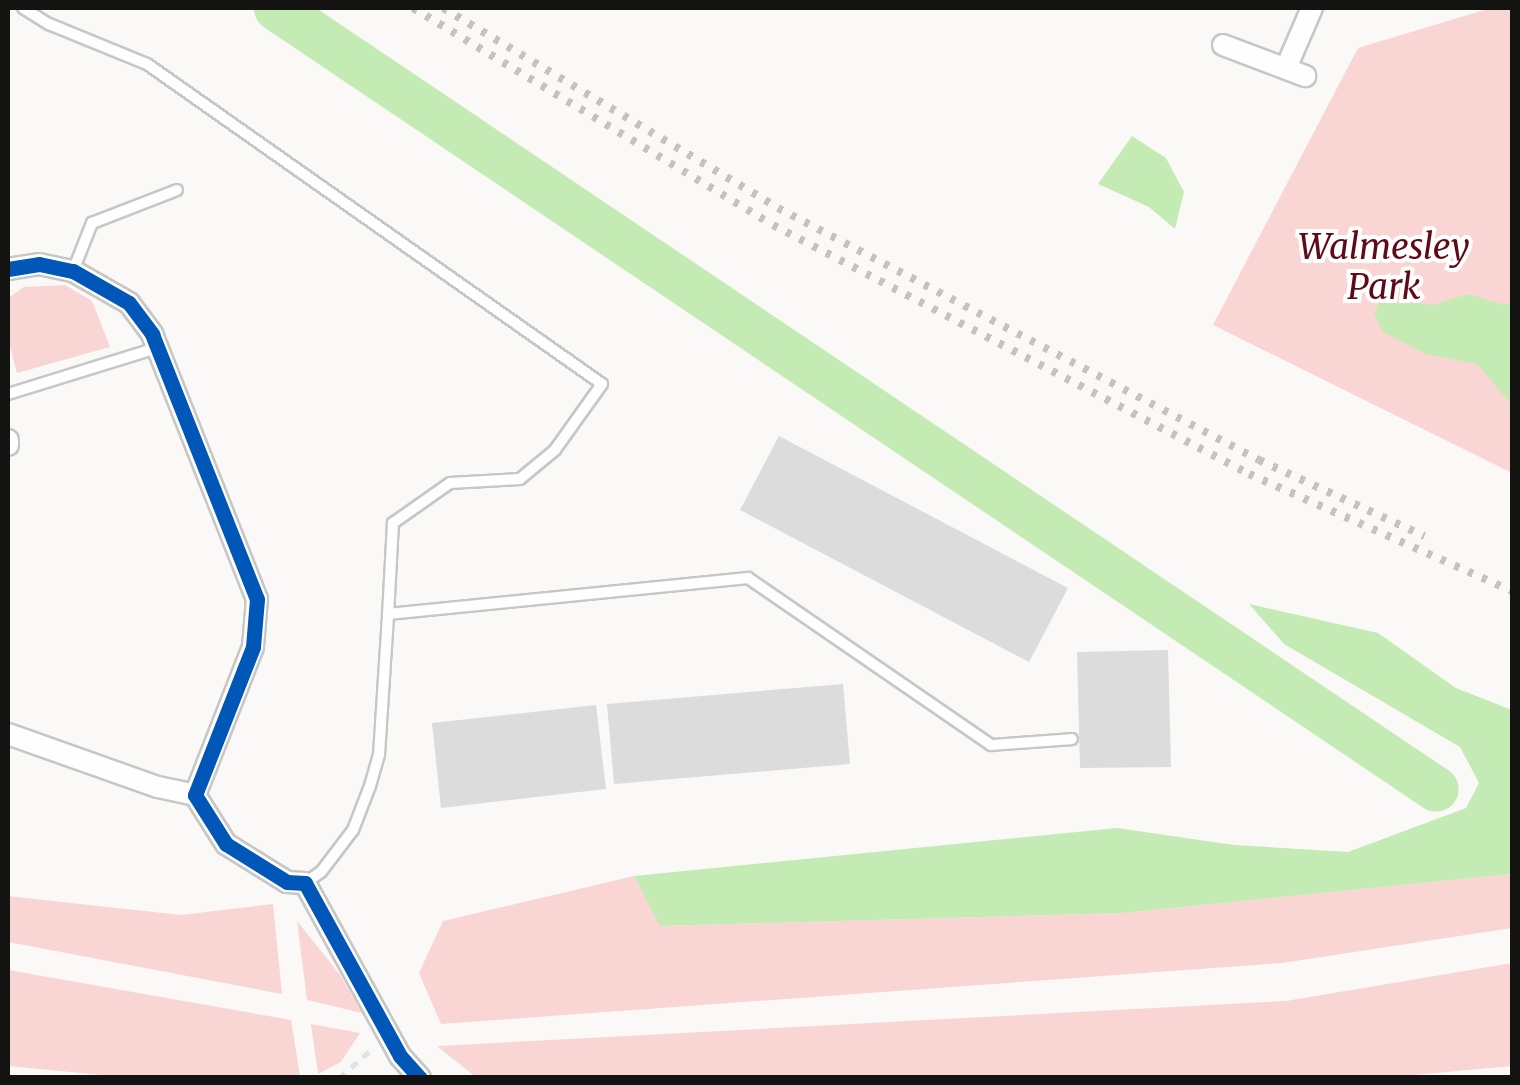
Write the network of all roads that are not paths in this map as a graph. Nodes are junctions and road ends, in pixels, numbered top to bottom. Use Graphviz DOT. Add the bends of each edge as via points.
graph roads {
  1 [pos="23,8"];
  2 [pos="1312,8"];
  3 [pos="1223,45"];
  4 [pos="178,190"];
  5 [pos="8,270"];
  6 [pos="74,271"];
  7 [pos="158,348"];
  8 [pos="8,394"];
  9 [pos="388,614"];
  10 [pos="8,734"];
  11 [pos="1072,740"];
  12 [pos="194,796"];
  13 [pos="305,883"];
  14 [pos="420,1078"];
  1 -- 9 [label="lane" via="147,64 602,384 555,450 520,479 450,483 394,523"];
  2 -- 3 [label="street" via="1295,72"];
  4 -- 6 [label="lane" via="92,223"];
  5 -- 6 [label="street" via="39,264"];
  6 -- 7 [label="street" via="129,303"];
  7 -- 8 [label="lane"];
  7 -- 12 [label="street" via="257,599 253,647"];
  9 -- 11 [label="lane" via="748,578 991,745"];
  9 -- 13 [label="lane" via="380,755 352,830"];
  10 -- 12 [label="street"];
  12 -- 13 [label="street" via="226,844 288,882"];
  13 -- 14 [label="street" via="400,1056"];
}
